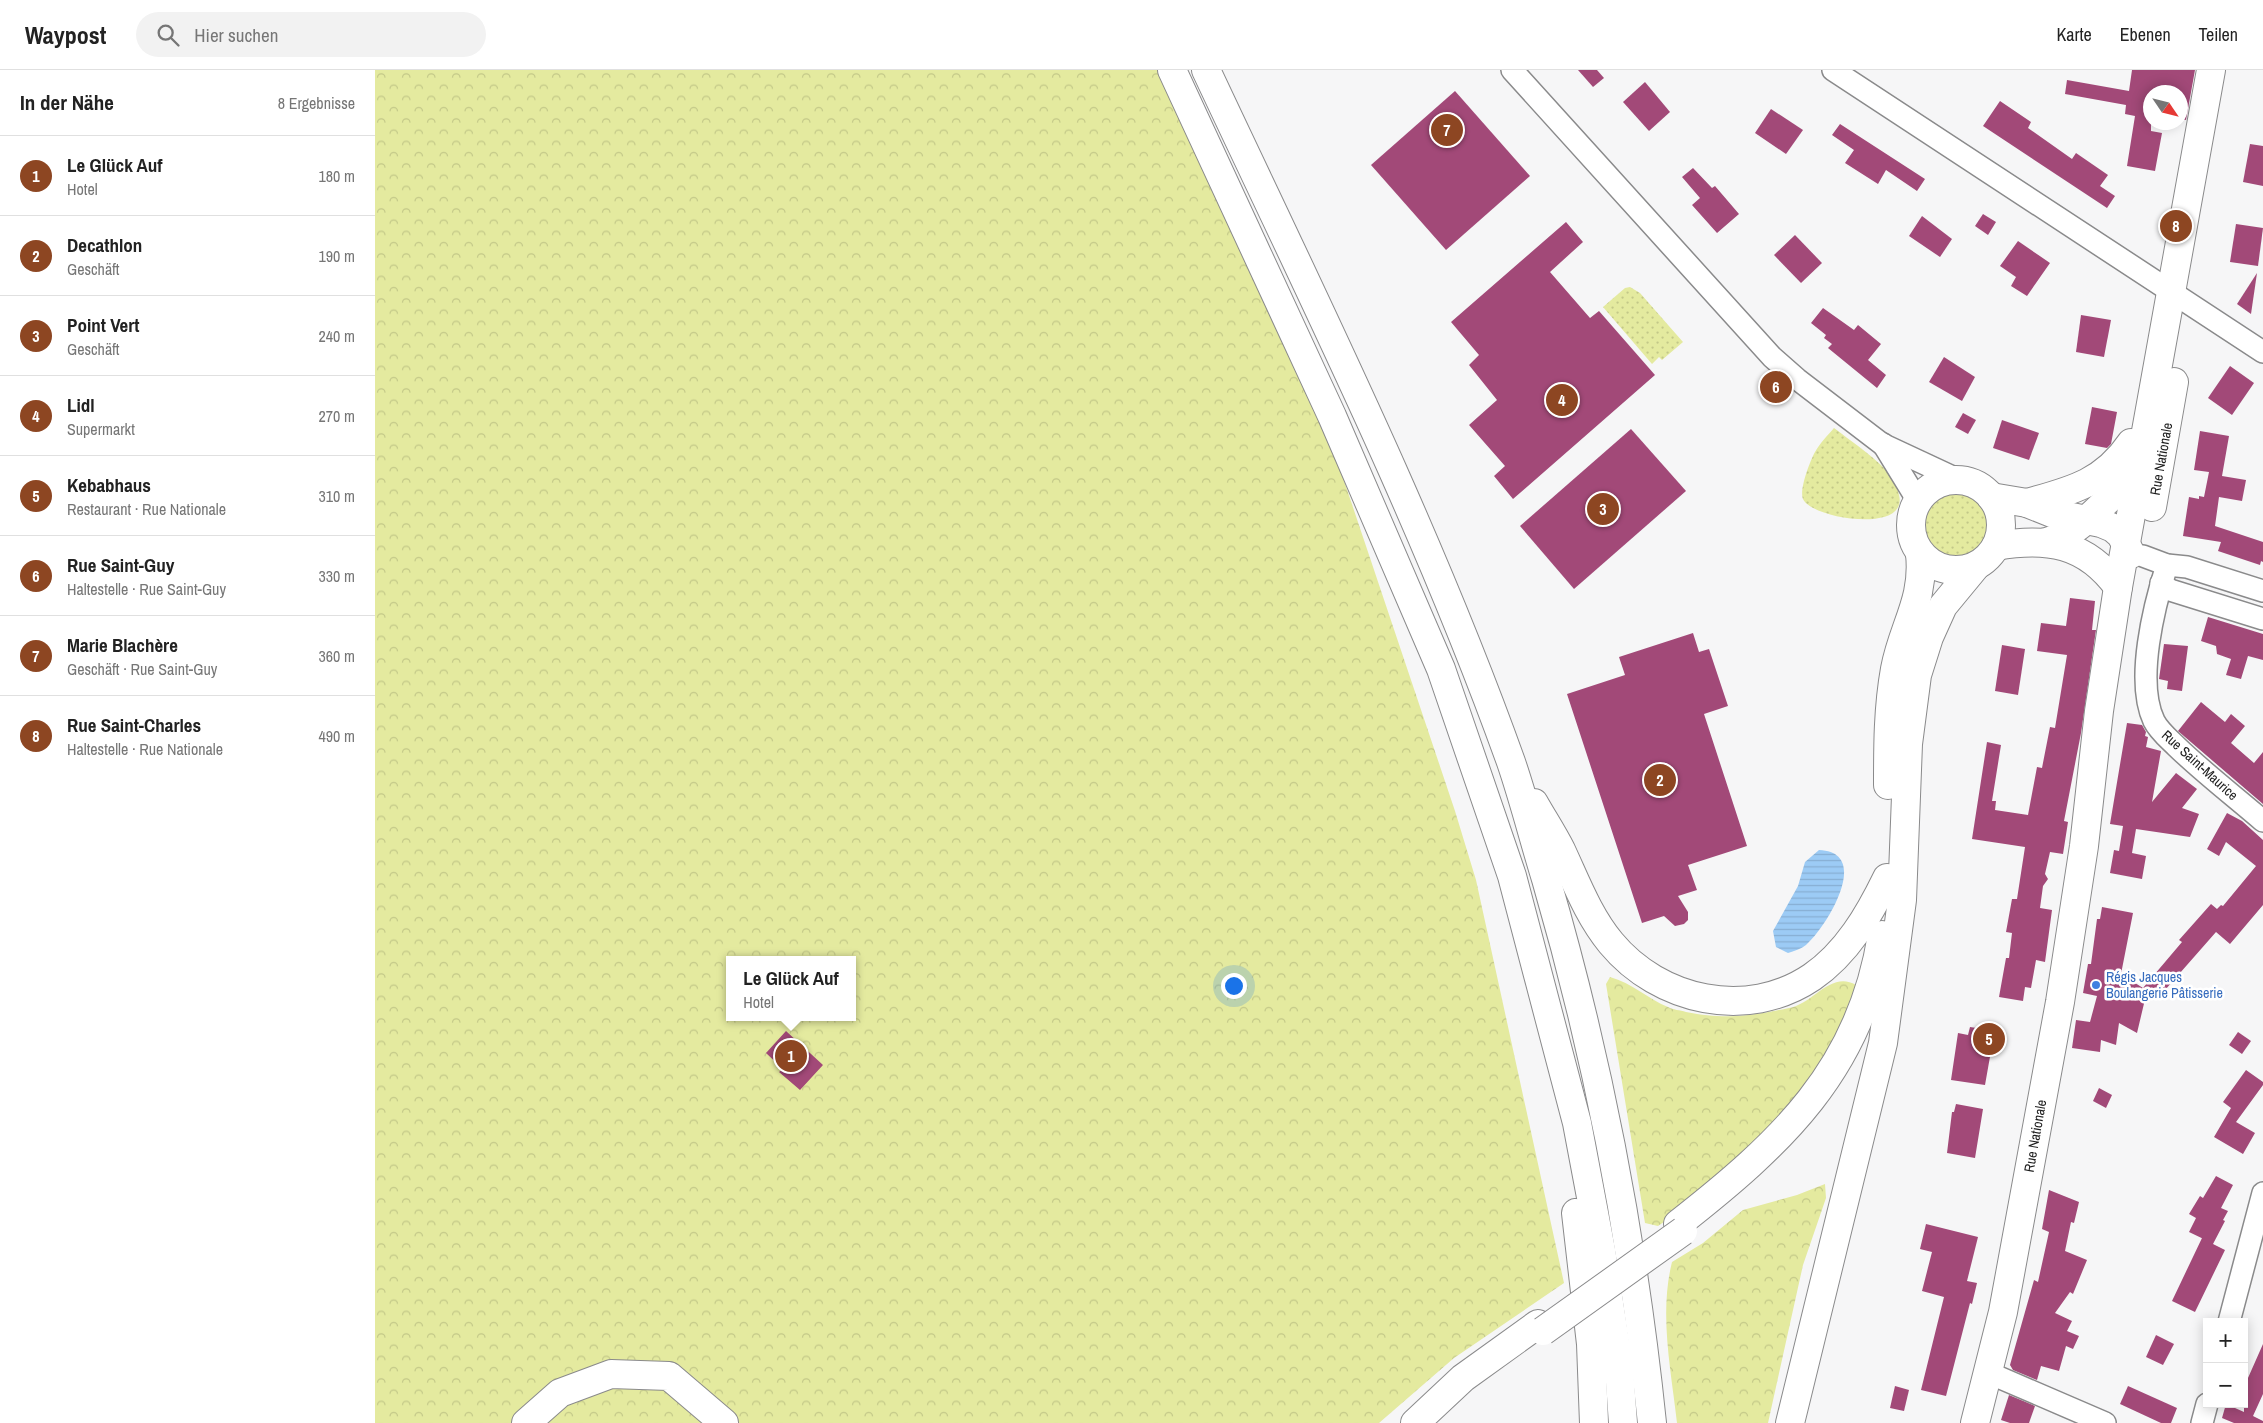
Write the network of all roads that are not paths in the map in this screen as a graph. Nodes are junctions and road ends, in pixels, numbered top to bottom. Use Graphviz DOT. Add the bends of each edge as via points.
graph roads {
  1 [pos="1173,70"];
  2 [pos="1206,70"];
  3 [pos="1512,70"];
  4 [pos="1833,70"];
  5 [pos="2211,70"];
  6 [pos="2228,70"];
  7 [pos="2180,298"];
  8 [pos="2263,352"];
  9 [pos="2158,422"];
  10 [pos="1883,444"];
  11 [pos="2140,463"];
  12 [pos="1957,480"];
  13 [pos="1991,497"];
  14 [pos="1918,501"];
  15 [pos="2027,503"];
  16 [pos="2085,520"];
  17 [pos="2047,542"];
  18 [pos="1996,546"];
  19 [pos="1920,554"];
  20 [pos="1975,566"];
  21 [pos="2142,569"];
  22 [pos="2263,590"];
  23 [pos="2263,619"];
  24 [pos="1511,764"];
  25 [pos="2263,821"];
  26 [pos="1887,878"];
  27 [pos="1897,948"];
  28 [pos="1565,1073"];
  29 [pos="2263,1193"];
  30 [pos="1681,1227"];
  31 [pos="2230,1318"];
  32 [pos="1541,1327"];
  33 [pos="1989,1372"];
  34 [pos="2206,1408"];
  35 [pos="526,1423"];
  36 [pos="724,1423"];
  37 [pos="1415,1423"];
  38 [pos="1427,1423"];
  39 [pos="1594,1423"];
  40 [pos="1623,1423"];
  41 [pos="1652,1423"];
  42 [pos="1790,1423"];
  43 [pos="1975,1423"];
  44 [pos="2105,1423"];
  45 [pos="2202,1423"];
  1 -- 28 [label="main road" via="1332,416 1441,669 1512,876"];
  2 -- 24 [label="main road" via="1361,400 1439,580"];
  3 -- 10 [label="street" via="1773,357"];
  4 -- 7 [label="street"];
  5 -- 7 [label="main road, Rue Nationale"];
  6 -- 7 [label="main road, Rue Nationale"];
  7 -- 8 [label="street"];
  7 -- 9 [label="main road, Rue Nationale"];
  9 -- 11 [label="main road, Rue Nationale"];
  9 -- 15 [label="main road" via="2097,479"];
  9 -- 21 [label="main road, Rue Nationale"];
  10 -- 12 [label="street"];
  10 -- 14 [label="street"];
  11 -- 16 [label="main road"];
  11 -- 21 [label="main road, Rue Nationale"];
  12 -- 13 [label="main road" via="1982,488"];
  12 -- 14 [label="main road" via="1935,485"];
  13 -- 15 [label="main road"];
  13 -- 18 [label="main road" via="2001,521 2001,534"];
  14 -- 19 [label="main road" via="1910,528"];
  15 -- 16 [label="main road" via="2052,513"];
  16 -- 17 [label="main road" via="2065,536"];
  16 -- 21 [label="main road" via="2113,528"];
  17 -- 18 [label="main road"];
  17 -- 21 [label="main road" via="2086,556 2106,572"];
  18 -- 20 [label="main road"];
  19 -- 20 [label="main road" via="1935,565 1952,570"];
  19 -- 26 [label="main road" via="1921,586 1895,668 1889,709"];
  20 -- 27 [label="main road" via="1943,606 1917,675 1908,744 1903,884"];
  21 -- 22 [label="street" via="2187,567"];
  21 -- 23 [label="street" via="2175,592"];
  21 -- 25 [label="street, Rue Saint-Maurice" via="2153,617 2146,693 2155,722 2186,756"];
  21 -- 33 [label="main road, Rue Nationale" via="2099,711 2084,846 2060,1002"];
  24 -- 26 [label="main road" via="1560,849 1585,904 1611,943 1642,973 1678,992 1720,1002 1742,1000 1765,997 1812,977 1836,956 1862,924"];
  24 -- 41 [label="main road" via="1562,936 1606,1117 1628,1239"];
  26 -- 30 [label="main road" via="1878,957 1865,1001 1831,1073 1776,1140"];
  27 -- 30 [label="main road" via="1857,1043 1839,1078 1817,1109 1756,1172"];
  27 -- 42 [label="main road" via="1883,1043"];
  28 -- 39 [label="main road" via="1563,1128 1581,1245"];
  28 -- 40 [label="main road" via="1601,1250 1619,1368"];
  29 -- 31 [label="street"];
  30 -- 32 [label="main road"];
  32 -- 37 [label="main road" via="1463,1378"];
  32 -- 38 [label="main road"];
  33 -- 43 [label="main road, Rue Nationale"];
  33 -- 44 [label="street"];
  34 -- 45 [label="street"];
  35 -- 36 [label="main road" via="560,1393 611,1374 669,1376"];
}
